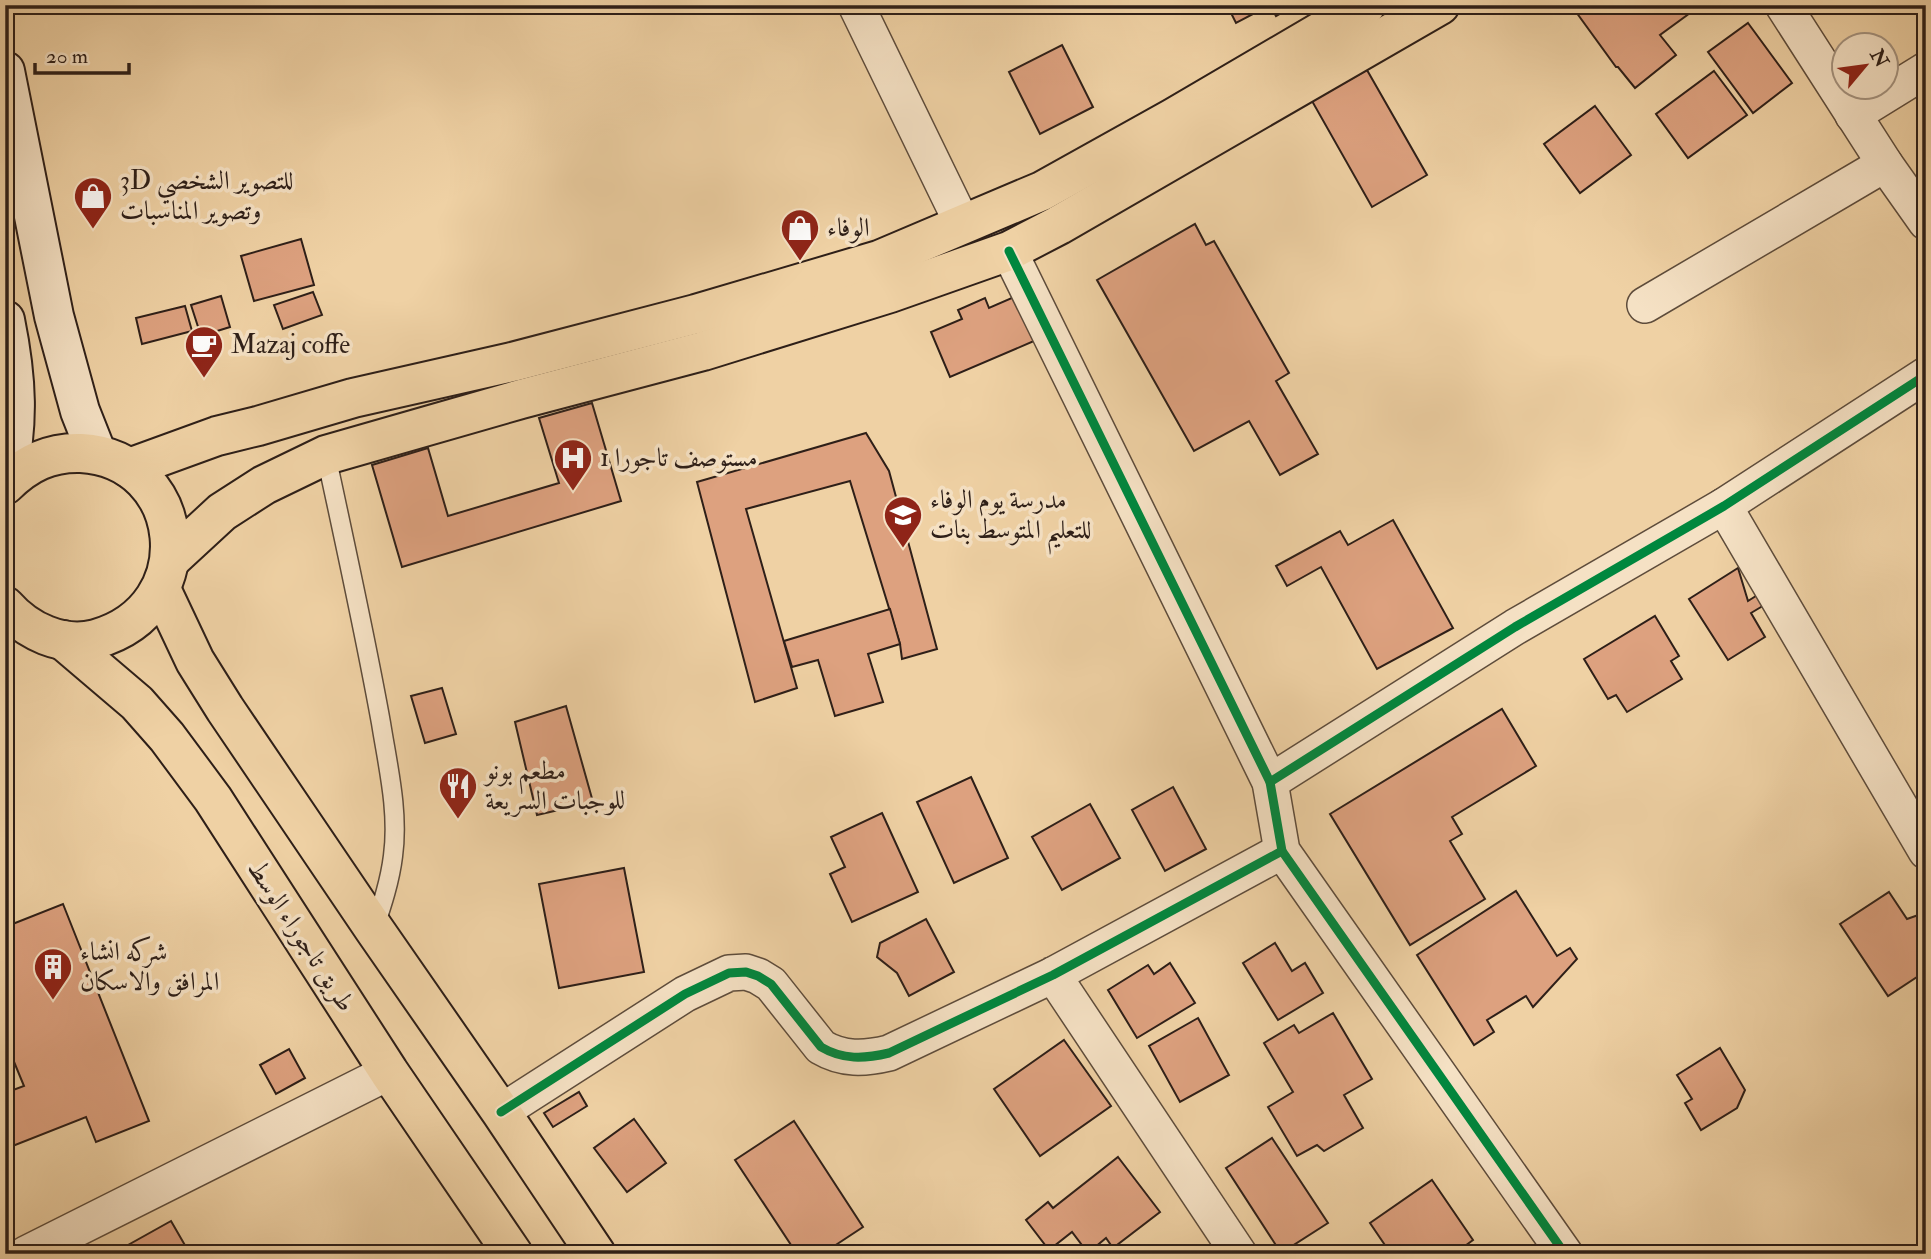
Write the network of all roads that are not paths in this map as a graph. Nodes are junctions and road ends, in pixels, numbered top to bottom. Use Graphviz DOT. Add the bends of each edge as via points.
graph roads {
  1 [pos="856,5"];
  2 [pos="1366,5"];
  3 [pos="1440,5"];
  4 [pos="1783,5"];
  5 [pos="1926,70"];
  6 [pos="5,71"];
  7 [pos="1853,115"];
  8 [pos="1885,164"];
  9 [pos="1926,222"];
  10 [pos="963,225"];
  11 [pos="1009,251"];
  12 [pos="1645,305"];
  13 [pos="5,320"];
  14 [pos="512,362"];
  15 [pos="1926,375"];
  16 [pos="521,399"];
  17 [pos="326,455"];
  18 [pos="113,461"];
  19 [pos="6,484"];
  20 [pos="1724,506"];
  21 [pos="166,575"];
  22 [pos="5,606"];
  23 [pos="37,638"];
  24 [pos="1270,782"];
  25 [pos="1282,851"];
  26 [pos="1926,852"];
  27 [pos="374,929"];
  28 [pos="1053,975"];
  29 [pos="389,1072"];
  30 [pos="501,1112"];
  31 [pos="26,1254"];
  32 [pos="513,1254"];
  33 [pos="596,1254"];
  34 [pos="1239,1254"];
  35 [pos="1565,1254"];
  1 -- 10 [label="street"];
  2 -- 10 [label="main road" via="1042,191"];
  3 -- 11 [label="main road"];
  4 -- 7 [label="street"];
  5 -- 7 [label="street"];
  6 -- 18 [label="main road" via="54,316 80,411"];
  7 -- 8 [label="street"];
  8 -- 9 [label="street"];
  8 -- 12 [label="street"];
  10 -- 14 [label="main road" via="879,260"];
  11 -- 16 [label="main road" via="704,351"];
  11 -- 24 [label="street"];
  13 -- 19 [label="main road" via="16,398"];
  14 -- 16 [label="main road"];
  14 -- 18 [label="main road"];
  15 -- 20 [label="street"];
  16 -- 17 [label="main road"];
  17 -- 21 [label="main road" via="222,512"];
  17 -- 27 [label="lane" via="377,700 395,818 393,856"];
  18 -- 19 [label="main road" via="64,453 32,463"];
  18 -- 21 [label="main road" via="148,485 162,508 170,533"];
  20 -- 24 [label="street" via="1515,627"];
  20 -- 26 [label="street"];
  21 -- 23 [label="main road" via="144,613 120,631 92,640"];
  21 -- 27 [label="main road" via="195,661"];
  22 -- 23 [label="main road, طريق تاجوراء الوسط"];
  23 -- 29 [label="main road, طريق تاجوراء الوسط" via="137,703 167,737 213,799"];
  24 -- 25 [label="street"];
  25 -- 28 [label="street"];
  25 -- 35 [label="street"];
  27 -- 30 [label="main road"];
  28 -- 30 [label="street" via="889,1053 848,1058 821,1047 771,985 746,972 729,974 684,993"];
  28 -- 34 [label="street"];
  29 -- 31 [label="street"];
  29 -- 32 [label="main road, طريق تاجوراء الوسط"];
  30 -- 33 [label="main road"];
}
